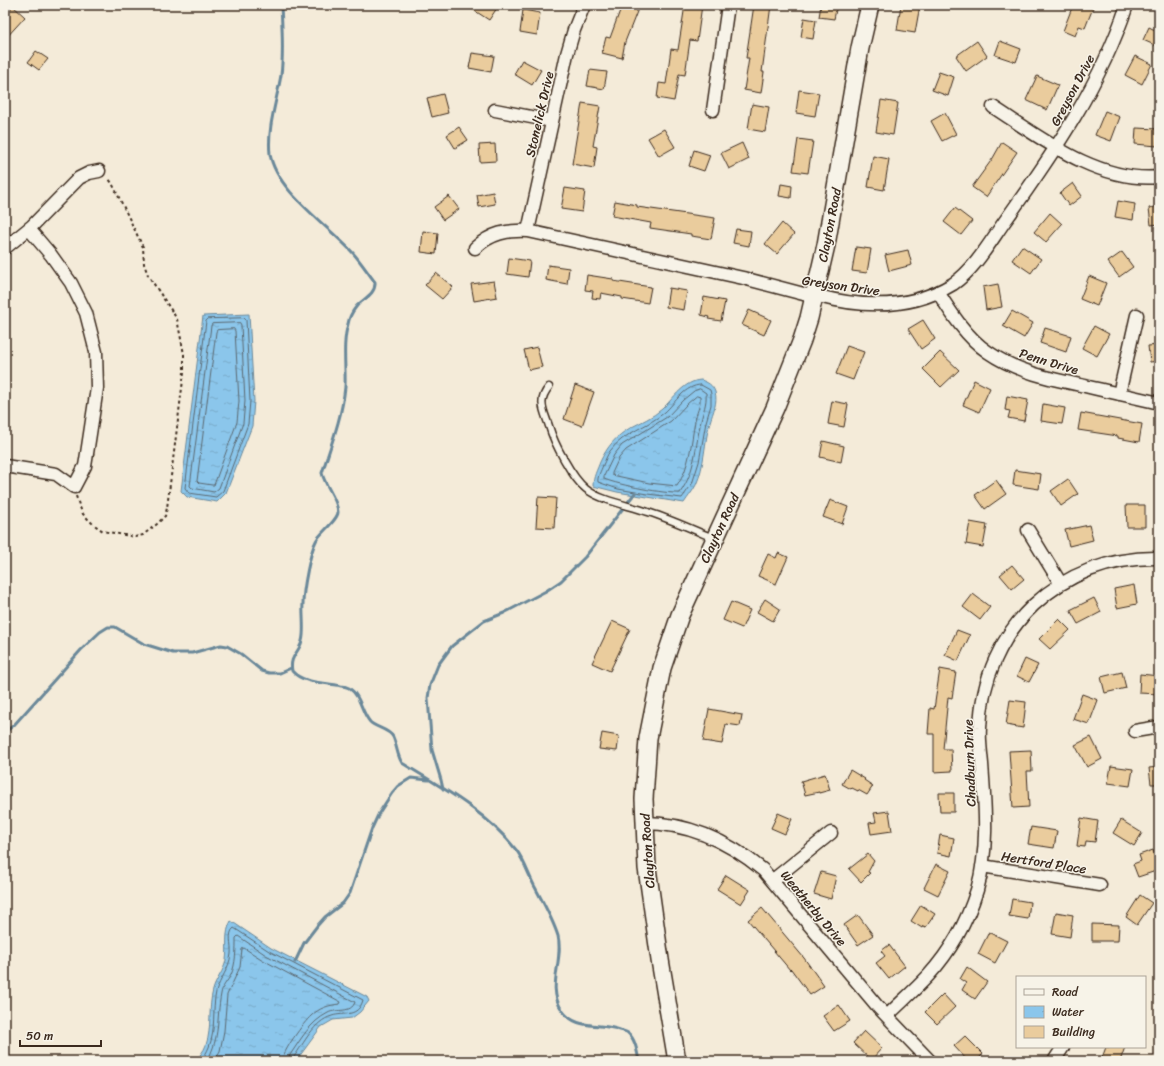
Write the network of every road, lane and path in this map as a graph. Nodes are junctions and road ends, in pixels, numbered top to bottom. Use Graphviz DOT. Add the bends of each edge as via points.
graph roads {
  1 [pos="728,5"];
  2 [pos="870,5"];
  3 [pos="1127,5"];
  4 [pos="582,6"];
  5 [pos="993,106"];
  6 [pos="495,110"];
  7 [pos="713,110"];
  8 [pos="552,121"];
  9 [pos="1056,148"];
  10 [pos="99,171"];
  11 [pos="1159,177"];
  12 [pos="29,229"];
  13 [pos="528,231"];
  14 [pos="5,248"];
  15 [pos="475,248"];
  16 [pos="938,292"];
  17 [pos="815,297"];
  18 [pos="1137,315"];
  19 [pos="549,387"];
  20 [pos="1119,394"];
  21 [pos="1159,403"];
  22 [pos="5,466"];
  23 [pos="74,487"];
  24 [pos="1028,530"];
  25 [pos="715,538"];
  26 [pos="1159,558"];
  27 [pos="1061,584"];
  28 [pos="1159,727"];
  29 [pos="1135,731"];
  30 [pos="644,823"];
  31 [pos="831,833"];
  32 [pos="982,866"];
  33 [pos="773,880"];
  34 [pos="1100,885"];
  35 [pos="887,1016"];
  36 [pos="1062,1048"];
  37 [pos="677,1061"];
  38 [pos="930,1061"];
  39 [pos="1054,1061"];
  1 -- 7 [label="street"];
  2 -- 17 [label="street, Clayton Road"];
  3 -- 9 [label="street, Greyson Drive" via="1122,22 1091,90"];
  4 -- 8 [label="street, Stonelick Drive" via="567,54"];
  5 -- 9 [label="street"];
  6 -- 8 [label="street"];
  8 -- 13 [label="street, Stonelick Drive"];
  9 -- 11 [label="street" via="1111,172 1137,177"];
  9 -- 16 [label="street, Greyson Drive" via="981,255 959,279"];
  10 -- 12 [label="street" via="79,178"];
  10 -- 23 [label="path" via="112,182 143,246 144,264 148,275 177,319 184,354 184,372 165,516 143,535 135,537 103,531 83,514"];
  12 -- 14 [label="street"];
  12 -- 23 [label="street" via="52,254 71,283 86,314 96,352 97,388 86,460"];
  13 -- 15 [label="street, Greyson Drive" via="514,230 493,235"];
  13 -- 17 [label="street, Greyson Drive" via="743,278"];
  16 -- 17 [label="street, Greyson Drive" via="899,304 883,305"];
  16 -- 20 [label="street, Penn Drive" via="969,336 987,352 1037,375"];
  17 -- 25 [label="street, Clayton Road" via="786,382"];
  18 -- 20 [label="street"];
  19 -- 25 [label="lane" via="541,401 550,430 574,477 585,489 596,496 649,512"];
  20 -- 21 [label="street, Penn Drive"];
  22 -- 23 [label="street" via="56,474"];
  24 -- 27 [label="street"];
  25 -- 30 [label="street, Clayton Road" via="680,615 661,674 648,738"];
  26 -- 27 [label="street, Chadburn Drive" via="1121,560 1080,573"];
  27 -- 32 [label="street, Chadburn Drive" via="1043,596 1014,627 1002,645 986,685 981,706 980,729 985,816"];
  28 -- 29 [label="street"];
  30 -- 33 [label="street, Weatherby Drive" via="667,824 709,836 746,856"];
  30 -- 37 [label="street, Clayton Road" via="649,892"];
  31 -- 33 [label="street"];
  32 -- 34 [label="street, Hertford Place"];
  32 -- 35 [label="street, Chadburn Drive" via="977,890 954,942 928,977"];
  33 -- 35 [label="street, Weatherby Drive"];
  35 -- 38 [label="street, Weatherby Drive"];
  36 -- 39 [label="street"];
}
